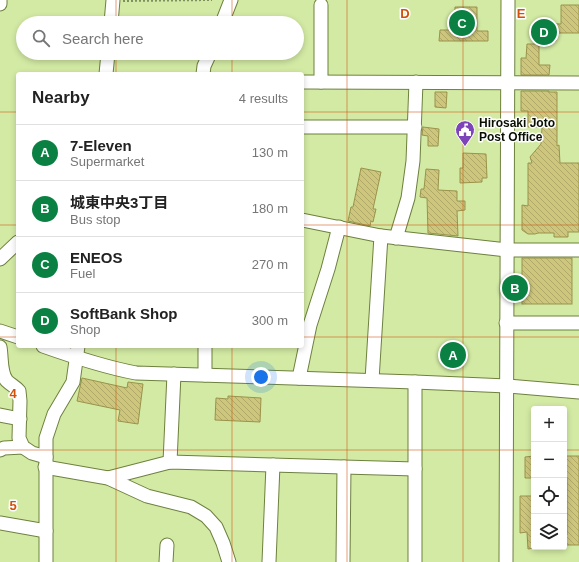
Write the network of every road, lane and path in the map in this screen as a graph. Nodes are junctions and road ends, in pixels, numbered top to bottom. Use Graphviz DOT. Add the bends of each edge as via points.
graph roads {
  1 [pos="0,0"];
  2 [pos="116,0"];
  3 [pos="212,0"];
  4 [pos="232,0"];
  5 [pos="508,0"];
  6 [pos="0,4"];
  7 [pos="321,5"];
  8 [pos="112,16"];
  9 [pos="225,16"];
  10 [pos="107,60"];
  11 [pos="209,60"];
  12 [pos="106,72"];
  13 [pos="206,72"];
  14 [pos="304,82"];
  15 [pos="321,82"];
  16 [pos="416,82"];
  17 [pos="508,82"];
  18 [pos="579,83"];
  19 [pos="304,127"];
  20 [pos="415,127"];
  21 [pos="304,220"];
  22 [pos="339,228"];
  23 [pos="381,236"];
  24 [pos="396,238"];
  25 [pos="16,244"];
  26 [pos="507,250"];
  27 [pos="579,250"];
  28 [pos="1,257"];
  29 [pos="506,323"];
  30 [pos="579,324"];
  31 [pos="0,331"];
  32 [pos="16,336"];
  33 [pos="0,347"];
  34 [pos="54,348"];
  35 [pos="205,348"];
  36 [pos="77,352"];
  37 [pos="174,374"];
  38 [pos="205,375"];
  39 [pos="299,378"];
  40 [pos="372,380"];
  41 [pos="415,382"];
  42 [pos="507,386"];
  43 [pos="579,392"];
  44 [pos="0,415"];
  45 [pos="20,419"];
  46 [pos="24,446"];
  47 [pos="0,450"];
  48 [pos="46,462"];
  49 [pos="170,462"];
  50 [pos="273,465"];
  51 [pos="344,468"];
  52 [pos="415,469"];
  53 [pos="108,478"];
  54 [pos="0,523"];
  55 [pos="46,531"];
  56 [pos="167,545"];
  57 [pos="46,562"];
  58 [pos="166,562"];
  59 [pos="229,562"];
  60 [pos="269,562"];
  61 [pos="343,562"];
  62 [pos="415,562"];
  63 [pos="506,562"];
  1 -- 6 [label="street"];
  2 -- 3 [label="path"];
  2 -- 8 [label="street"];
  4 -- 9 [label="street"];
  5 -- 17 [label="street"];
  7 -- 15 [label="street"];
  10 -- 12 [label="street"];
  11 -- 13 [label="street"];
  14 -- 15 [label="street"];
  15 -- 16 [label="street"];
  16 -- 17 [label="street"];
  16 -- 20 [label="street"];
  17 -- 18 [label="street"];
  17 -- 26 [label="street"];
  19 -- 20 [label="street"];
  20 -- 24 [label="street" via="408,198"];
  21 -- 22 [label="street"];
  22 -- 23 [label="street"];
  22 -- 39 [label="street" via="310,325"];
  23 -- 24 [label="street"];
  23 -- 40 [label="street"];
  24 -- 26 [label="street"];
  25 -- 28 [label="street"];
  26 -- 27 [label="street"];
  26 -- 29 [label="street"];
  29 -- 30 [label="street"];
  29 -- 42 [label="street"];
  31 -- 32 [label="street"];
  33 -- 45 [label="street" via="4,377 20,391"];
  34 -- 36 [label="street"];
  35 -- 38 [label="street"];
  36 -- 37 [label="street" via="106,367 136,373"];
  36 -- 48 [label="street" via="73,382 54,414 46,438"];
  37 -- 38 [label="street"];
  37 -- 49 [label="street"];
  38 -- 39 [label="street"];
  39 -- 40 [label="street"];
  40 -- 41 [label="street"];
  41 -- 42 [label="street"];
  41 -- 52 [label="street"];
  42 -- 43 [label="street"];
  42 -- 63 [label="street"];
  44 -- 45 [label="street"];
  45 -- 46 [label="street" via="19,438"];
  46 -- 47 [label="street"];
  46 -- 48 [label="street"];
  48 -- 53 [label="street"];
  48 -- 55 [label="street"];
  49 -- 50 [label="street"];
  49 -- 53 [label="street"];
  50 -- 51 [label="street"];
  50 -- 60 [label="street"];
  51 -- 52 [label="street"];
  51 -- 61 [label="street"];
  52 -- 62 [label="street"];
  53 -- 59 [label="street" via="147,496 191,507 206,516 221,537"];
  54 -- 55 [label="street"];
  55 -- 57 [label="street"];
  56 -- 58 [label="street"];
}
